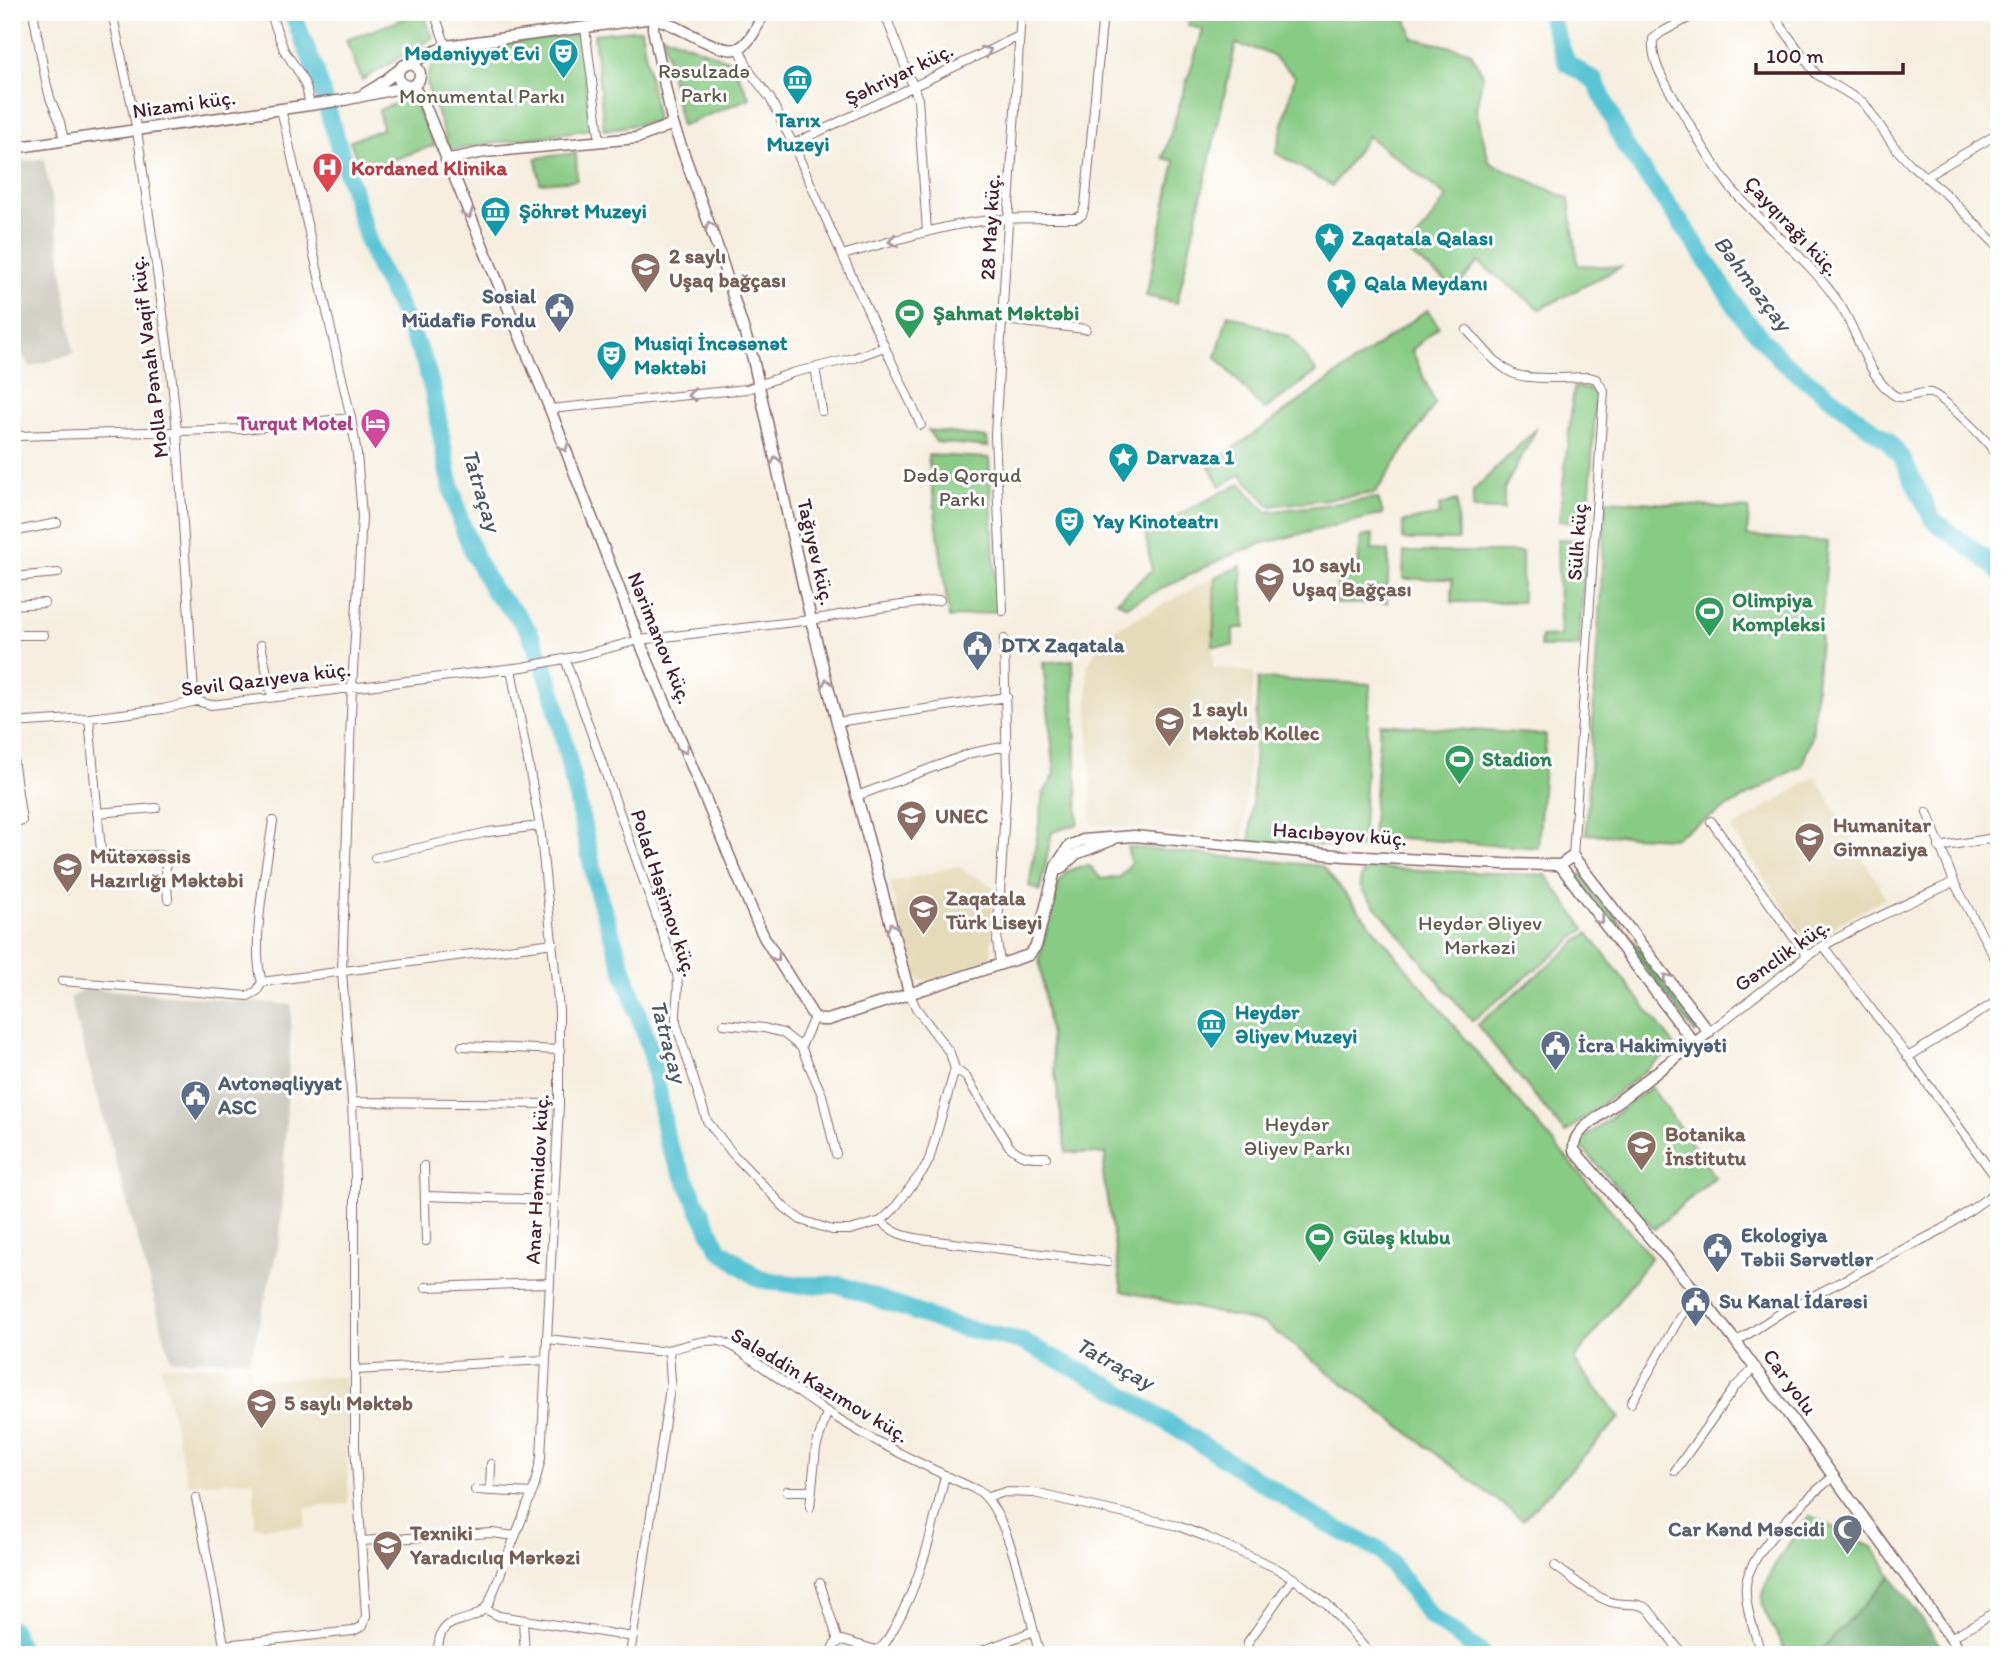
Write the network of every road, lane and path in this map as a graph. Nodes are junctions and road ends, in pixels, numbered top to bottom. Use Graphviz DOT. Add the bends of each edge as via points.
graph roads {
  1 [pos="33,12"];
  2 [pos="112,12"];
  3 [pos="270,12"];
  4 [pos="434,12"];
  5 [pos="764,12"];
  6 [pos="884,12"];
  7 [pos="1021,12"];
  8 [pos="1103,12"];
  9 [pos="1700,12"];
  10 [pos="1771,12"];
  11 [pos="653,15"];
  12 [pos="585,28"];
  13 [pos="1019,36"];
  14 [pos="446,46"];
  15 [pos="739,48"];
  16 [pos="435,51"];
  17 [pos="403,66"];
  18 [pos="420,76"];
  19 [pos="410,86"];
  20 [pos="914,86"];
  21 [pos="355,98"];
  22 [pos="310,105"];
  23 [pos="281,109"];
  24 [pos="673,124"];
  25 [pos="137,130"];
  26 [pos="1999,133"];
  27 [pos="64,140"];
  28 [pos="600,142"];
  29 [pos="793,144"];
  30 [pos="14,146"];
  31 [pos="446,160"];
  32 [pos="1925,177"];
  33 [pos="1008,219"];
  34 [pos="928,232"];
  35 [pos="1999,248"];
  36 [pos="842,255"];
  37 [pos="1003,320"];
  38 [pos="1086,329"];
  39 [pos="1467,330"];
  40 [pos="884,347"];
  41 [pos="816,367"];
  42 [pos="760,385"];
  43 [pos="550,409"];
  44 [pos="822,411"];
  45 [pos="351,418"];
  46 [pos="921,425"];
  47 [pos="177,431"];
  48 [pos="18,436"];
  49 [pos="1999,466"];
  50 [pos="57,523"];
  51 [pos="12,532"];
  52 [pos="58,573"];
  53 [pos="12,577"];
  54 [pos="940,600"];
  55 [pos="44,603"];
  56 [pos="12,605"];
  57 [pos="1003,611"];
  58 [pos="811,620"];
  59 [pos="12,635"];
  60 [pos="44,635"];
  61 [pos="1004,639"];
  62 [pos="639,640"];
  63 [pos="261,645"];
  64 [pos="562,660"];
  65 [pos="511,669"];
  66 [pos="352,687"];
  67 [pos="1007,697"];
  68 [pos="272,698"];
  69 [pos="197,701"];
  70 [pos="89,718"];
  71 [pos="837,722"];
  72 [pos="12,723"];
  73 [pos="1007,746"];
  74 [pos="12,752"];
  75 [pos="857,796"];
  76 [pos="156,807"];
  77 [pos="1927,812"];
  78 [pos="97,814"];
  79 [pos="22,821"];
  80 [pos="273,821"];
  81 [pos="1711,821"];
  82 [pos="540,826"];
  83 [pos="1988,839"];
  84 [pos="1939,847"];
  85 [pos="1573,856"];
  86 [pos="375,858"];
  87 [pos="1560,865"];
  88 [pos="1954,882"];
  89 [pos="168,899"];
  90 [pos="553,943"];
  91 [pos="1823,946"];
  92 [pos="1807,956"];
  93 [pos="1000,963"];
  94 [pos="1999,966"];
  95 [pos="342,972"];
  96 [pos="62,981"];
  97 [pos="262,982"];
  98 [pos="909,992"];
  99 [pos="1999,1000"];
  100 [pos="814,1017"];
  101 [pos="724,1024"];
  102 [pos="1709,1032"];
  103 [pos="1694,1043"];
  104 [pos="462,1046"];
  105 [pos="801,1046"];
  106 [pos="560,1050"];
  107 [pos="1909,1057"];
  108 [pos="955,1069"];
  109 [pos="352,1102"];
  110 [pos="559,1104"];
  111 [pos="1573,1143"];
  112 [pos="836,1154"];
  113 [pos="1046,1157"];
  114 [pos="424,1166"];
  115 [pos="1999,1182"];
  116 [pos="1999,1190"];
  117 [pos="425,1196"];
  118 [pos="554,1200"];
  119 [pos="881,1221"];
  120 [pos="426,1241"];
  121 [pos="1107,1262"];
  122 [pos="549,1283"];
  123 [pos="426,1287"];
  124 [pos="1699,1295"];
  125 [pos="547,1339"];
  126 [pos="1736,1342"];
  127 [pos="669,1351"];
  128 [pos="546,1360"];
  129 [pos="1756,1367"];
  130 [pos="355,1370"];
  131 [pos="1631,1402"];
  132 [pos="827,1412"];
  133 [pos="491,1464"];
  134 [pos="1675,1471"];
  135 [pos="945,1475"];
  136 [pos="1834,1476"];
  137 [pos="475,1490"];
  138 [pos="490,1491"];
  139 [pos="787,1491"];
  140 [pos="811,1491"];
  141 [pos="532,1493"];
  142 [pos="988,1497"];
  143 [pos="196,1498"];
  144 [pos="810,1507"];
  145 [pos="515,1536"];
  146 [pos="361,1541"];
  147 [pos="1555,1566"];
  148 [pos="1293,1578"];
  149 [pos="820,1583"];
  150 [pos="485,1609"];
  151 [pos="1999,1610"];
  152 [pos="523,1621"];
  153 [pos="1033,1631"];
  154 [pos="633,1637"];
  155 [pos="1952,1637"];
  156 [pos="838,1641"];
  157 [pos="225,1650"];
  158 [pos="438,1655"];
  159 [pos="525,1655"];
  160 [pos="630,1655"];
  161 [pos="829,1655"];
  162 [pos="972,1655"];
  163 [pos="1040,1655"];
  164 [pos="1246,1655"];
  165 [pos="1370,1655"];
  166 [pos="1683,1655"];
  167 [pos="1761,1655"];
  168 [pos="1964,1655"];
  1 -- 27 [label="street" via="46,82"];
  2 -- 25 [label="street, Molla Pənah Vaqif küç."];
  3 -- 22 [label="street"];
  4 -- 14 [label="street"];
  5 -- 15 [label="street"];
  6 -- 20 [label="street"];
  7 -- 13 [label="street, 28 May küç."];
  8 -- 33 [label="street" via="1082,215"];
  9 -- 49 [label="street, Çayqırağı küç." via="1653,39 1652,51 1664,81 1707,154 1731,188 1814,270 1841,306 1875,374 1892,394 1904,398 1934,394 1977,431"];
  10 -- 32 [label="street" via="1816,74 1864,103 1893,145"];
  11 -- 12 [label="street"];
  11 -- 15 [label="street" via="724,48"];
  11 -- 24 [label="street, Tağıyev küç."];
  12 -- 14 [label="street"];
  12 -- 28 [label="street"];
  20 -- 13 [label="street, Şəhriyar küç., one-way"];
  13 -- 33 [label="street, 28 May küç."];
  14 -- 16 [label="street"];
  15 -- 29 [label="street"];
  16 -- 17 [label="street"];
  16 -- 18 [label="street"];
  17 -- 18 [label="street" via="414,65"];
  17 -- 19 [label="street" via="398,78"];
  17 -- 21 [label="street"];
  18 -- 19 [label="street"];
  19 -- 21 [label="street, Nizami küç."];
  19 -- 31 [label="street, Nərimanov küç." via="421,96"];
  20 -- 29 [label="street, Şəhriyar küç."];
  20 -- 34 [label="street"];
  21 -- 22 [label="street, Nizami küç."];
  22 -- 23 [label="street, Nizami küç."];
  23 -- 25 [label="street, Nizami küç."];
  23 -- 45 [label="street"];
  24 -- 28 [label="street" via="637,138"];
  42 -- 24 [label="street, Tağıyev küç., one-way"];
  25 -- 27 [label="street, Nizami küç."];
  25 -- 47 [label="street, Molla Pənah Vaqif küç."];
  26 -- 32 [label="street"];
  27 -- 30 [label="street, Nizami küç."];
  28 -- 31 [label="street" via="484,152"];
  29 -- 36 [label="street"];
  31 -- 43 [label="street, Nərimanov küç., one-way"];
  32 -- 35 [label="street"];
  33 -- 34 [label="street"];
  33 -- 37 [label="street, 28 May küç."];
  34 -- 36 [label="street, one-way"];
  36 -- 40 [label="street"];
  37 -- 38 [label="street"];
  37 -- 57 [label="street, 28 May küç." via="995,451"];
  39 -- 85 [label="street, Sülh küç" via="1512,373 1589,377 1604,391"];
  40 -- 41 [label="street"];
  40 -- 46 [label="street"];
  41 -- 42 [label="street"];
  41 -- 44 [label="street"];
  42 -- 43 [label="street, one-way"];
  58 -- 42 [label="street, Tağıyev küç., one-way"];
  43 -- 62 [label="street, Nərimanov küç., one-way"];
  45 -- 47 [label="street"];
  45 -- 66 [label="street" via="362,517"];
  47 -- 48 [label="street"];
  47 -- 69 [label="street, Molla Pənah Vaqif küç."];
  50 -- 51 [label="street"];
  52 -- 53 [label="street"];
  54 -- 58 [label="street"];
  55 -- 56 [label="street"];
  58 -- 62 [label="street"];
  71 -- 58 [label="street, Tağıyev küç., one-way"];
  59 -- 60 [label="street"];
  61 -- 67 [label="street"];
  62 -- 64 [label="street"];
  62 -- 100 [label="street, Nərimanov küç., one-way" via="760,929"];
  63 -- 68 [label="street"];
  64 -- 65 [label="street, Sevil Qazıyeva küç."];
  64 -- 119 [label="street, Polad Həşimov küç." via="677,974 676,1023 707,1121 733,1154 801,1220 832,1230"];
  65 -- 66 [label="street, Sevil Qazıyeva küç."];
  65 -- 82 [label="street, Anar Həmidov küç."];
  66 -- 68 [label="street, Sevil Qazıyeva küç."];
  66 -- 95 [label="street"];
  67 -- 71 [label="street"];
  67 -- 73 [label="street"];
  68 -- 69 [label="street, Sevil Qazıyeva küç." via="211,705"];
  69 -- 70 [label="street, Sevil Qazıyeva küç."];
  70 -- 72 [label="street, Sevil Qazıyeva küç."];
  70 -- 78 [label="street"];
  71 -- 75 [label="street, Tağıyev küç."];
  73 -- 75 [label="street" via="971,753"];
  73 -- 93 [label="street" via="997,941"];
  74 -- 79 [label="street"];
  98 -- 75 [label="street, Tağıyev küç., one-way"];
  76 -- 78 [label="street"];
  77 -- 84 [label="street"];
  78 -- 89 [label="street" via="104,855 165,858"];
  80 -- 97 [label="street" via="258,954"];
  81 -- 92 [label="street"];
  82 -- 86 [label="street" via="488,832"];
  82 -- 90 [label="street, Anar Həmidov küç."];
  83 -- 84 [label="street"];
  84 -- 88 [label="street"];
  85 -- 87 [label="street"];
  102 -- 85 [label="street, one-way"];
  87 -- 93 [label="street, Hacıbəyov küç." via="1345,856 1134,836 1083,840 1069,846 1059,860 1033,951"];
  87 -- 103 [label="street, one-way"];
  88 -- 91 [label="street, Gənclik küç."];
  88 -- 94 [label="street"];
  90 -- 95 [label="street"];
  90 -- 106 [label="street, Anar Həmidov küç."];
  91 -- 92 [label="street, Gənclik küç."];
  91 -- 107 [label="street"];
  92 -- 102 [label="street, Gənclik küç."];
  93 -- 98 [label="street"];
  95 -- 97 [label="street"];
  95 -- 109 [label="street"];
  96 -- 97 [label="street" via="248,996"];
  98 -- 100 [label="street" via="828,1020"];
  98 -- 108 [label="street" via="950,1053"];
  99 -- 107 [label="street"];
  100 -- 105 [label="street"];
  101 -- 105 [label="street" via="783,1033"];
  102 -- 103 [label="street, Gənclik küç."];
  103 -- 111 [label="street, Gənclik küç." via="1585,1127"];
  104 -- 106 [label="street"];
  105 -- 112 [label="street" via="822,1095"];
  106 -- 110 [label="street, Anar Həmidov küç."];
  107 -- 115 [label="street"];
  108 -- 113 [label="street" via="966,1077 1009,1146 1019,1155"];
  108 -- 119 [label="street" via="929,1160"];
  109 -- 110 [label="street"];
  109 -- 130 [label="street"];
  110 -- 118 [label="street, Anar Həmidov küç."];
  111 -- 124 [label="street, Car yolu" via="1577,1157"];
  114 -- 117 [label="street"];
  116 -- 126 [label="street" via="1943,1229 1782,1312"];
  117 -- 118 [label="street"];
  117 -- 120 [label="street"];
  118 -- 122 [label="street, Anar Həmidov küç."];
  119 -- 121 [label="street" via="900,1235 920,1239"];
  122 -- 123 [label="street"];
  122 -- 125 [label="street, Anar Həmidov küç."];
  124 -- 126 [label="street, Car yolu"];
  124 -- 131 [label="street" via="1680,1317"];
  125 -- 127 [label="street, Saləddin Kazımov küç."];
  125 -- 128 [label="street, Anar Həmidov küç."];
  126 -- 129 [label="street, Car yolu"];
  127 -- 132 [label="street, Saləddin Kazımov küç." via="700,1341 722,1342"];
  127 -- 154 [label="street" via="671,1381"];
  128 -- 130 [label="street"];
  128 -- 141 [label="street, Anar Həmidov küç." via="541,1458"];
  129 -- 134 [label="street" via="1735,1387"];
  129 -- 136 [label="street, Car yolu"];
  130 -- 146 [label="street"];
  132 -- 135 [label="street, Saləddin Kazımov küç."];
  132 -- 140 [label="street" via="816,1448"];
  133 -- 138 [label="street"];
  135 -- 142 [label="street, Saləddin Kazımov küç."];
  135 -- 156 [label="street" via="915,1587 883,1647 876,1650"];
  136 -- 155 [label="street, Car yolu"];
  136 -- 167 [label="street" via="1794,1511 1751,1570 1747,1600"];
  137 -- 138 [label="street"];
  138 -- 141 [label="street"];
  139 -- 140 [label="street"];
  140 -- 144 [label="street"];
  141 -- 145 [label="street, Anar Həmidov küç."];
  142 -- 148 [label="street" via="1005,1492 1034,1493 1178,1526"];
  142 -- 153 [label="street" via="1014,1556"];
  143 -- 157 [label="street"];
  145 -- 146 [label="street" via="492,1533"];
  145 -- 150 [label="street, Anar Həmidov küç."];
  146 -- 157 [label="street" via="363,1626"];
  147 -- 166 [label="street" via="1599,1596 1641,1604"];
  148 -- 164 [label="street" via="1248,1642"];
  148 -- 165 [label="street" via="1327,1604"];
  149 -- 156 [label="street"];
  150 -- 152 [label="street"];
  150 -- 158 [label="street" via="446,1625 438,1638"];
  151 -- 155 [label="street"];
  152 -- 154 [label="street"];
  152 -- 159 [label="street"];
  153 -- 162 [label="street"];
  153 -- 163 [label="street"];
  154 -- 160 [label="street"];
  155 -- 168 [label="street, Car yolu"];
  156 -- 161 [label="street"];
}
